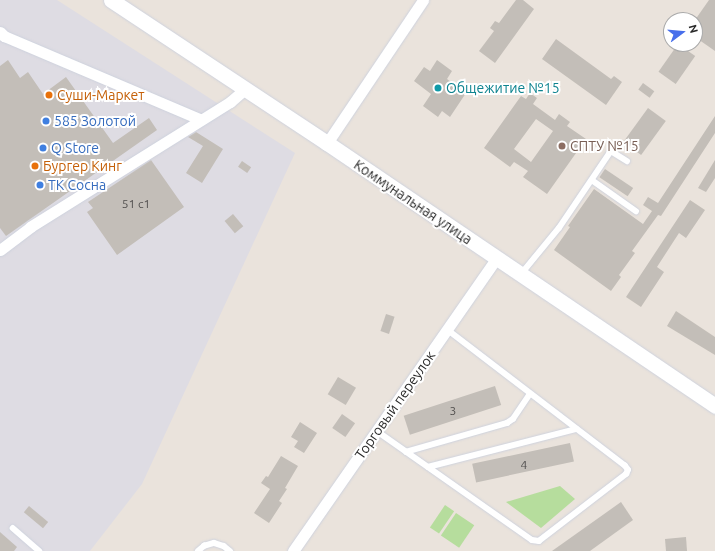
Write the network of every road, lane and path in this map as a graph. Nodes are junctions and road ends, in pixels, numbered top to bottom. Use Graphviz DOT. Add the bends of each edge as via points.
graph roads {
  1 [pos="111,0"];
  2 [pos="423,0"];
  3 [pos="0,32"];
  4 [pos="245,89"];
  5 [pos="200,119"];
  6 [pos="327,143"];
  7 [pos="627,161"];
  8 [pos="592,180"];
  9 [pos="636,211"];
  10 [pos="0,250"];
  11 [pos="496,259"];
  12 [pos="520,276"];
  13 [pos="447,330"];
  14 [pos="530,394"];
  15 [pos="715,406"];
  16 [pos="576,428"];
  17 [pos="377,431"];
  18 [pos="406,452"];
  19 [pos="428,468"];
  20 [pos="13,528"];
  21 [pos="40,551"];
  22 [pos="198,551"];
  23 [pos="230,551"];
  24 [pos="294,551"];
  1 -- 4 [label="main road, Коммунальная улица"];
  2 -- 6 [label="street"];
  3 -- 5 [label="street" via="4,36"];
  4 -- 5 [label="street" via="230,102"];
  4 -- 6 [label="main road, Коммунальная улица"];
  5 -- 10 [label="street" via="30,227"];
  6 -- 11 [label="main road, Коммунальная улица"];
  7 -- 8 [label="lane" via="611,151"];
  8 -- 9 [label="lane"];
  8 -- 12 [label="lane"];
  11 -- 12 [label="main road, Коммунальная улица"];
  11 -- 13 [label="street, Торговый переулок"];
  12 -- 15 [label="main road, Коммунальная улица"];
  13 -- 14 [label="lane"];
  13 -- 17 [label="street, Торговый переулок"];
  14 -- 16 [label="lane"];
  14 -- 18 [label="lane" via="507,424"];
  16 -- 19 [label="lane"];
  16 -- 19 [label="lane" via="628,470 539,541 532,540"];
  17 -- 18 [label="lane"];
  17 -- 24 [label="street, Торговый переулок"];
  18 -- 19 [label="lane"];
  20 -- 21 [label="lane"];
  22 -- 23 [label="lane" via="214,543"];
}
